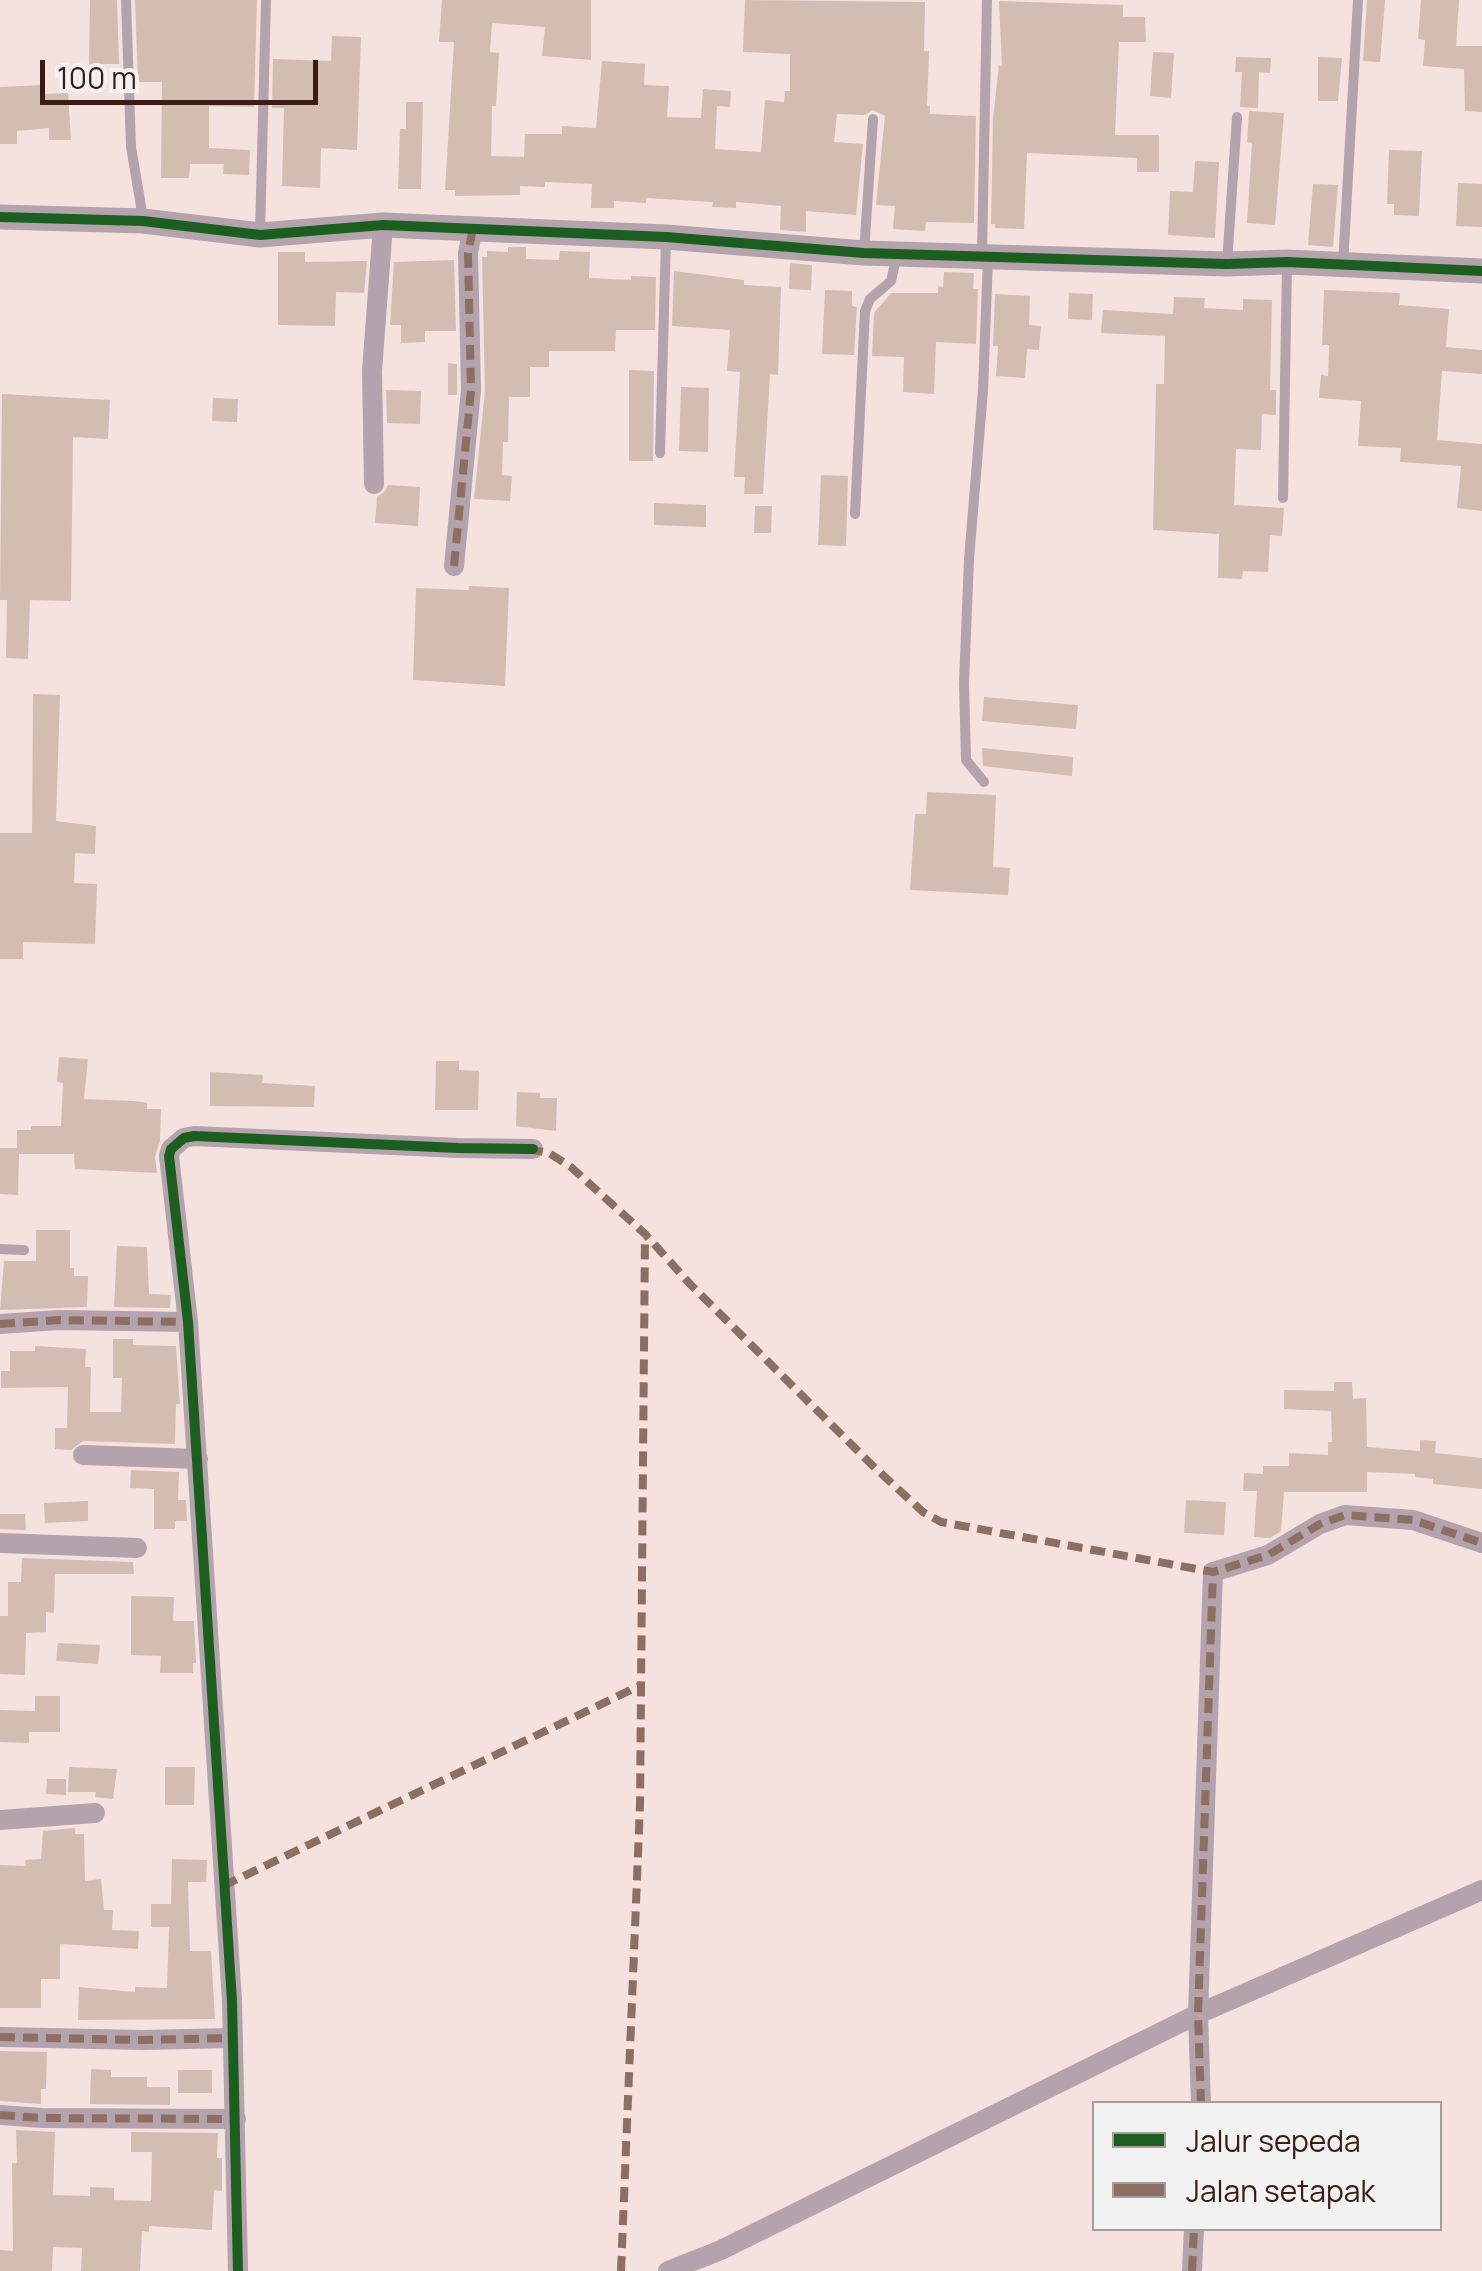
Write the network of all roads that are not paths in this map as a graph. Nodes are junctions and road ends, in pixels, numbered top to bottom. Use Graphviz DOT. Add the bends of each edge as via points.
graph roads {
  1 [pos="126,0"];
  2 [pos="266,0"];
  3 [pos="987,0"];
  4 [pos="1358,0"];
  5 [pos="1237,116"];
  6 [pos="873,120"];
  7 [pos="0,217"];
  8 [pos="143,221"];
  9 [pos="384,225"];
  10 [pos="473,228"];
  11 [pos="260,235"];
  12 [pos="666,236"];
  13 [pos="864,253"];
  14 [pos="898,254"];
  15 [pos="985,257"];
  16 [pos="1287,262"];
  17 [pos="1227,264"];
  18 [pos="1343,266"];
  19 [pos="1482,271"];
  20 [pos="660,453"];
  21 [pos="374,484"];
  22 [pos="1283,498"];
  23 [pos="855,514"];
  24 [pos="454,566"];
  25 [pos="984,782"];
  26 [pos="532,1148"];
  27 [pos="0,1249"];
  28 [pos="24,1250"];
  29 [pos="188,1322"];
  30 [pos="0,1324"];
  31 [pos="83,1455"];
  32 [pos="198,1459"];
  33 [pos="0,1542"];
  34 [pos="1482,1543"];
  35 [pos="137,1548"];
  36 [pos="95,1813"];
  37 [pos="0,1820"];
  38 [pos="1482,1890"];
  39 [pos="1198,2014"];
  40 [pos="0,2037"];
  41 [pos="231,2038"];
  42 [pos="1200,2101"];
  43 [pos="0,2115"];
  44 [pos="236,2119"];
  45 [pos="1194,2231"];
  46 [pos="238,2271"];
  47 [pos="668,2271"];
  48 [pos="1192,2271"];
  1 -- 8 [label="lane" via="132,147"];
  2 -- 11 [label="lane"];
  3 -- 15 [label="lane" via="980,230"];
  4 -- 18 [label="lane"];
  5 -- 17 [label="lane"];
  6 -- 13 [label="lane"];
  7 -- 8 [label="street"];
  8 -- 11 [label="street"];
  9 -- 10 [label="street"];
  9 -- 11 [label="street"];
  9 -- 21 [label="street" via="372,372"];
  10 -- 12 [label="street"];
  10 -- 24 [label="street" via="471,390"];
  12 -- 13 [label="street"];
  12 -- 20 [label="lane"];
  13 -- 14 [label="street"];
  14 -- 15 [label="street"];
  14 -- 23 [label="lane" via="891,281 866,311"];
  15 -- 17 [label="street"];
  15 -- 25 [label="lane" via="964,683 966,760"];
  16 -- 17 [label="street"];
  16 -- 18 [label="street"];
  16 -- 22 [label="lane"];
  18 -- 19 [label="street"];
  26 -- 29 [label="street" via="176,1142 169,1156"];
  27 -- 28 [label="lane"];
  29 -- 30 [label="street"];
  29 -- 32 [label="street"];
  31 -- 32 [label="street"];
  32 -- 41 [label="street"];
  33 -- 35 [label="street"];
  34 -- 39 [label="street" via="1414,1520 1345,1515 1268,1556 1213,1572"];
  36 -- 37 [label="street"];
  38 -- 39 [label="street"];
  39 -- 42 [label="street"];
  39 -- 47 [label="street"];
  40 -- 41 [label="street"];
  41 -- 44 [label="street"];
  43 -- 44 [label="street"];
  44 -- 46 [label="street"];
  45 -- 48 [label="street"];
}
